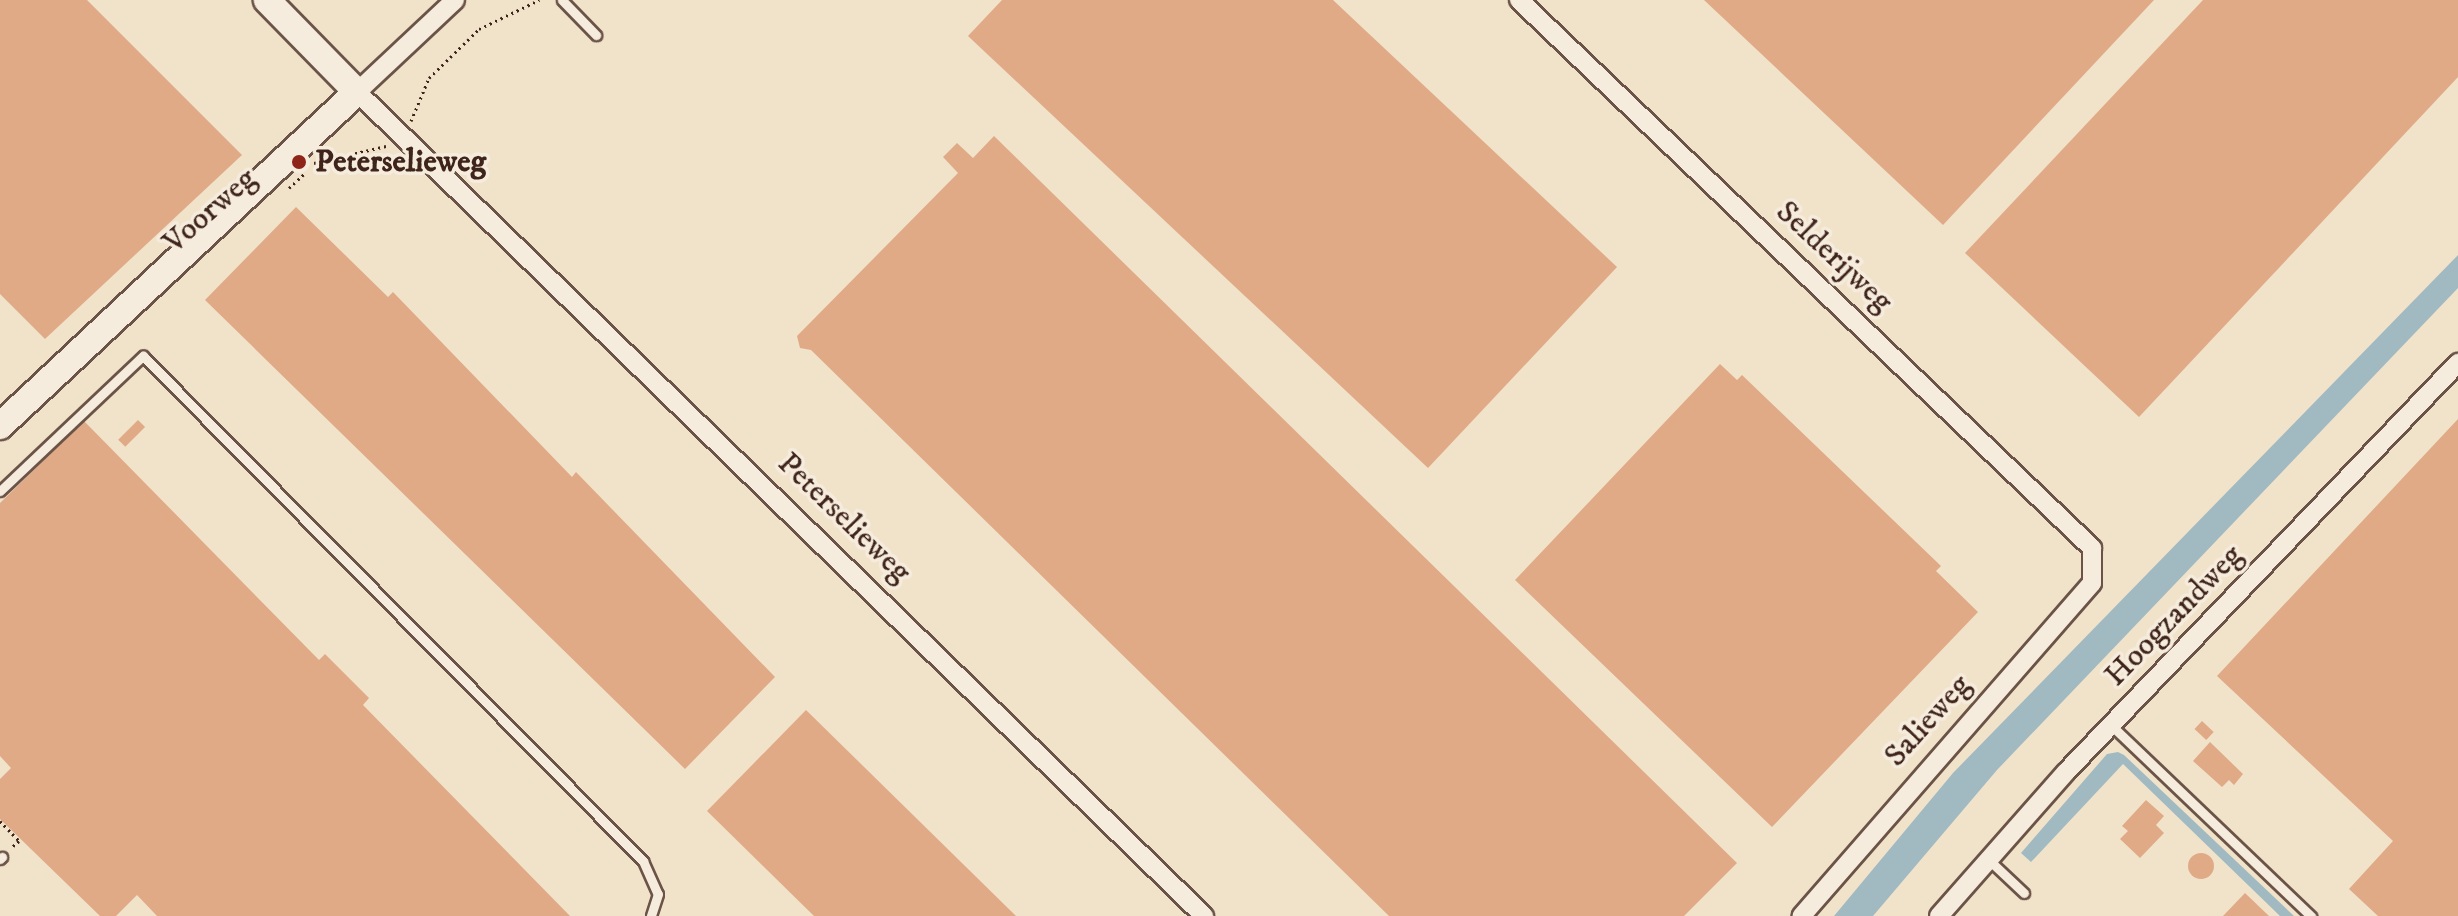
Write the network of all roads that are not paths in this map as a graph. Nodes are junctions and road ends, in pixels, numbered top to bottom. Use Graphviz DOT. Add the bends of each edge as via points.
graph roads {
  1 [pos="267,0"];
  2 [pos="455,0"];
  3 [pos="562,0"];
  4 [pos="1519,0"];
  5 [pos="596,35"];
  6 [pos="357,92"];
  7 [pos="2458,363"];
  8 [pos="0,426"];
  9 [pos="0,491"];
  10 [pos="2095,566"];
  11 [pos="2111,725"];
  12 [pos="1989,860"];
  13 [pos="2024,893"];
  14 [pos="651,916"];
  15 [pos="1204,916"];
  16 [pos="1801,916"];
  17 [pos="1939,916"];
  18 [pos="2311,916"];
  1 -- 6 [label="street, Peterselieweg"];
  2 -- 6 [label="street, Voorweg"];
  3 -- 5 [label="lane"];
  4 -- 10 [label="street, Selderijweg" via="2082,533"];
  6 -- 8 [label="street, Voorweg"];
  6 -- 15 [label="street, Peterselieweg"];
  7 -- 11 [label="street, Hoogzandweg"];
  9 -- 14 [label="lane" via="143,356 643,861 658,894"];
  10 -- 16 [label="street, Salieweg" via="2092,583"];
  11 -- 12 [label="street, Hoogzandweg"];
  11 -- 18 [label="lane"];
  12 -- 13 [label="lane"];
  12 -- 17 [label="street, Hoogzandweg"];
}
